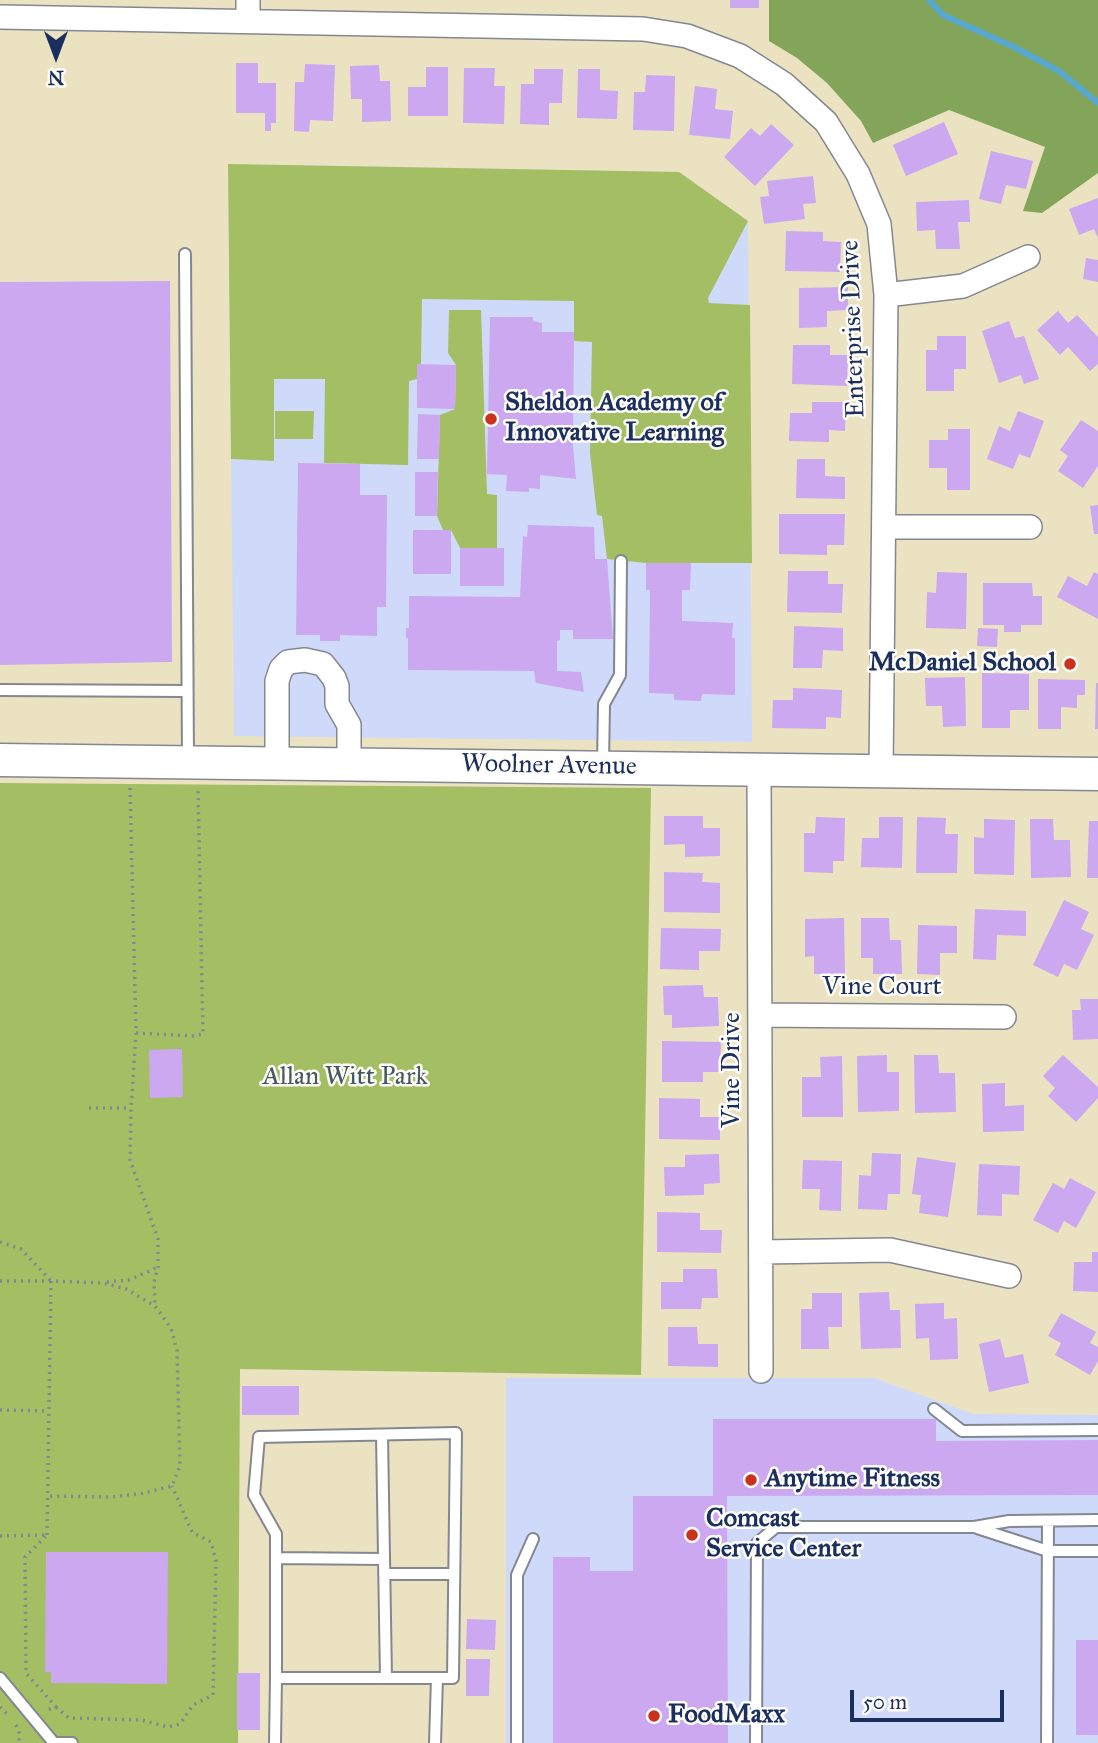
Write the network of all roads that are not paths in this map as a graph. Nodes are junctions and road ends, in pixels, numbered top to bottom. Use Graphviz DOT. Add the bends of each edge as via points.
graph roads {
  1 [pos="248,11"];
  2 [pos="15,14"];
  3 [pos="185,254"];
  4 [pos="1028,257"];
  5 [pos="886,295"];
  6 [pos="885,527"];
  7 [pos="1030,527"];
  8 [pos="621,561"];
  9 [pos="0,690"];
  10 [pos="187,691"];
  11 [pos="0,760"];
  12 [pos="349,763"];
  13 [pos="277,764"];
  14 [pos="603,767"];
  15 [pos="759,769"];
  16 [pos="881,770"];
  17 [pos="193,773"];
  18 [pos="1098,774"];
  19 [pos="760,1015"];
  20 [pos="1004,1017"];
  21 [pos="761,1252"];
  22 [pos="1009,1276"];
  23 [pos="761,1371"];
  24 [pos="934,1409"];
  25 [pos="1098,1430"];
  26 [pos="382,1435"];
  27 [pos="1098,1520"];
  28 [pos="1048,1521"];
  29 [pos="974,1527"];
  30 [pos="533,1539"];
  31 [pos="1048,1551"];
  32 [pos="1098,1551"];
  33 [pos="276,1559"];
  34 [pos="384,1559"];
  35 [pos="384,1574"];
  36 [pos="454,1574"];
  37 [pos="0,1678"];
  38 [pos="276,1678"];
  39 [pos="386,1678"];
  40 [pos="437,1678"];
  41 [pos="54,1743"];
  42 [pos="72,1743"];
  43 [pos="275,1743"];
  44 [pos="435,1743"];
  45 [pos="517,1743"];
  46 [pos="756,1743"];
  47 [pos="1047,1743"];
  1 -- 2 [label="street, Enterprise Drive"];
  1 -- 5 [label="street, Enterprise Drive" via="643,29 687,36 740,56 784,84 826,122 858,174 879,224"];
  3 -- 10 [label="lane"];
  4 -- 5 [label="street" via="963,286"];
  5 -- 6 [label="street, Enterprise Drive"];
  6 -- 7 [label="street"];
  6 -- 16 [label="street, Enterprise Drive"];
  8 -- 14 [label="lane" via="620,676 604,704"];
  9 -- 10 [label="lane"];
  10 -- 17 [label="lane"];
  11 -- 17 [label="street, Woolner Avenue"];
  12 -- 13 [label="street, Woolner Avenue"];
  12 -- 13 [label="street" via="349,725 337,704 334,678 323,664 305,660 288,662 277,681"];
  12 -- 14 [label="street, Woolner Avenue"];
  13 -- 17 [label="street, Woolner Avenue"];
  14 -- 15 [label="street, Woolner Avenue"];
  15 -- 16 [label="street, Woolner Avenue"];
  15 -- 19 [label="street, Vine Drive"];
  16 -- 18 [label="street, Woolner Avenue"];
  19 -- 20 [label="street, Vine Court"];
  19 -- 21 [label="street, Vine Drive"];
  21 -- 22 [label="street" via="890,1250"];
  21 -- 23 [label="street, Vine Drive"];
  24 -- 25 [label="lane" via="962,1431"];
  26 -- 33 [label="lane" via="259,1437 254,1494 276,1534"];
  26 -- 34 [label="lane"];
  26 -- 36 [label="lane" via="456,1433"];
  27 -- 28 [label="lane"];
  28 -- 29 [label="lane"];
  28 -- 31 [label="lane"];
  29 -- 31 [label="lane"];
  29 -- 46 [label="lane" via="776,1527 757,1543"];
  30 -- 45 [label="lane" via="517,1575"];
  31 -- 32 [label="lane"];
  31 -- 47 [label="lane"];
  33 -- 34 [label="lane"];
  33 -- 38 [label="lane"];
  34 -- 35 [label="lane"];
  35 -- 36 [label="lane"];
  35 -- 39 [label="lane"];
  36 -- 40 [label="lane" via="453,1678"];
  37 -- 41 [label="lane"];
  38 -- 39 [label="lane"];
  38 -- 43 [label="lane"];
  39 -- 40 [label="lane"];
  40 -- 44 [label="lane"];
  41 -- 42 [label="lane"];
}
